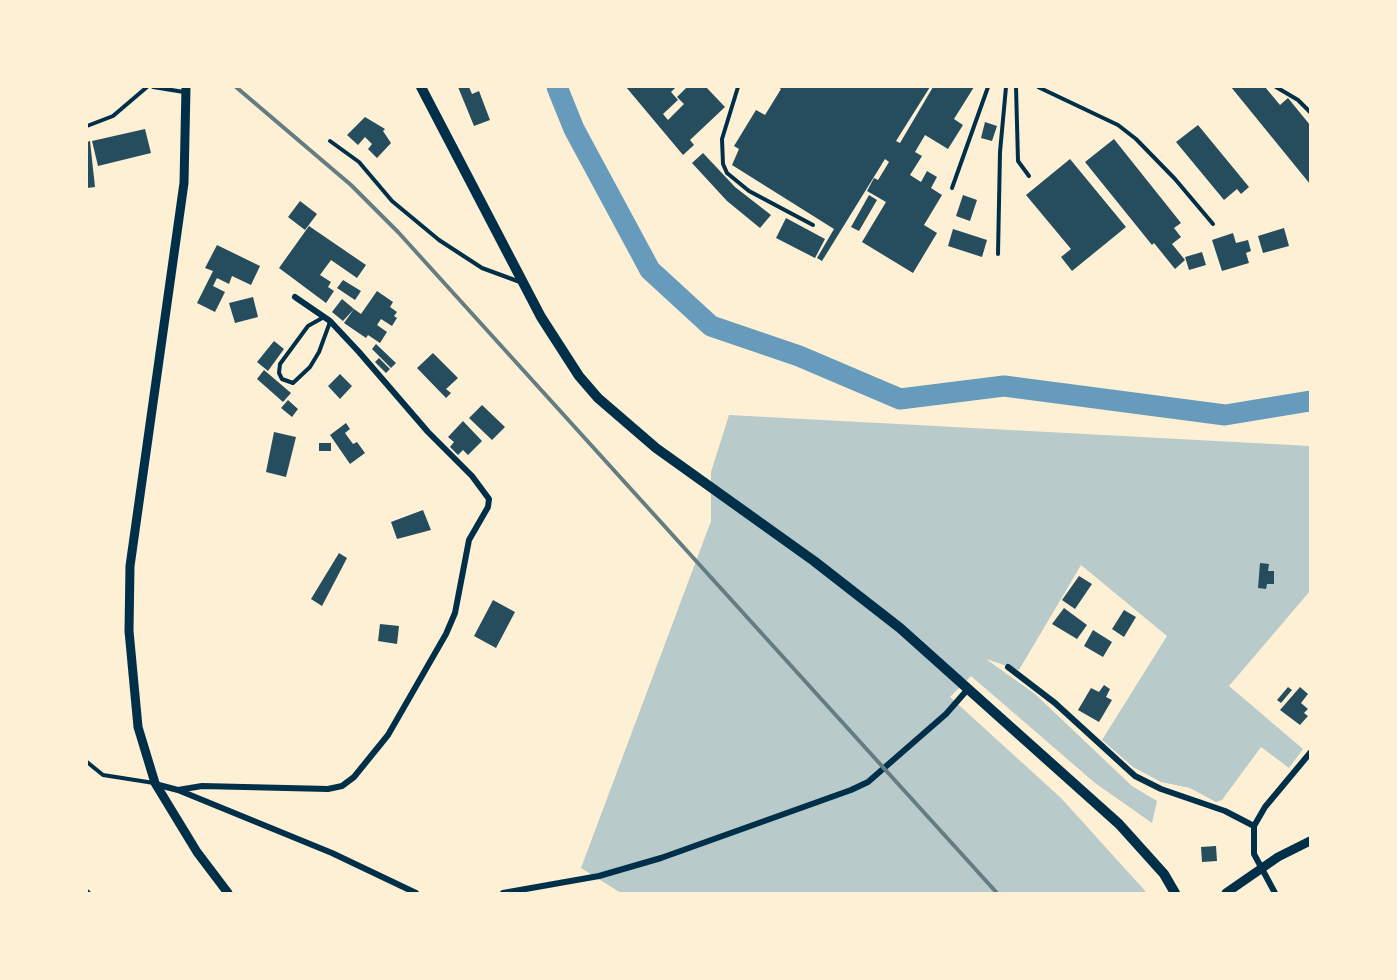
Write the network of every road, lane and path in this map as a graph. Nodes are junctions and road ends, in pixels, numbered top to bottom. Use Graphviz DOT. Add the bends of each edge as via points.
graph roads {
  1 [pos="147,87"];
  2 [pos="153,87"];
  3 [pos="422,87"];
  4 [pos="738,87"];
  5 [pos="988,87"];
  6 [pos="1006,87"];
  7 [pos="1016,87"];
  8 [pos="1038,87"];
  9 [pos="1276,87"];
  10 [pos="186,90"];
  11 [pos="1310,112"];
  12 [pos="87,126"];
  13 [pos="330,141"];
  14 [pos="1029,176"];
  15 [pos="952,188"];
  16 [pos="1213,224"];
  17 [pos="813,225"];
  18 [pos="998,254"];
  19 [pos="524,284"];
  20 [pos="295,297"];
  21 [pos="327,319"];
  22 [pos="1008,668"];
  23 [pos="968,689"];
  24 [pos="1310,753"];
  25 [pos="88,766"];
  26 [pos="155,783"];
  27 [pos="178,790"];
  28 [pos="1254,826"];
  29 [pos="1310,841"];
  30 [pos="1260,868"];
  31 [pos="228,893"];
  32 [pos="416,893"];
  33 [pos="503,893"];
  34 [pos="1175,893"];
  35 [pos="1226,893"];
  36 [pos="1275,893"];
  1 -- 12 [label="lane" via="113,116"];
  2 -- 10 [label="lane"];
  3 -- 19 [label="main road"];
  4 -- 17 [label="lane" via="722,139 727,173 749,191"];
  5 -- 15 [label="lane"];
  6 -- 18 [label="lane"];
  7 -- 14 [label="lane" via="1018,161"];
  8 -- 16 [label="lane" via="1118,125 1136,139"];
  9 -- 11 [label="lane"];
  10 -- 26 [label="street" via="179,234 147,432 128,602 138,727"];
  13 -- 19 [label="lane" via="358,162 392,201 439,240 482,268"];
  19 -- 23 [label="main road" via="579,376 623,422 862,597"];
  20 -- 21 [label="street"];
  21 -- 21 [label="lane" via="320,352 310,367 293,383 282,379 279,364 308,326"];
  21 -- 27 [label="street" via="489,499 469,540 455,613 447,634 388,735 373,757 342,786 303,791 202,786"];
  22 -- 28 [label="street" via="1055,703 1135,776"];
  23 -- 33 [label="street" via="946,714 860,786 661,858 599,876"];
  23 -- 34 [label="main road" via="1119,824 1164,874"];
  24 -- 28 [label="street"];
  25 -- 26 [label="lane" via="109,777"];
  26 -- 27 [label="street"];
  26 -- 31 [label="street" via="197,852"];
  27 -- 32 [label="street" via="332,853"];
  28 -- 30 [label="street" via="1252,846"];
  29 -- 30 [label="street"];
  30 -- 35 [label="street"];
  30 -- 36 [label="street"];
}
